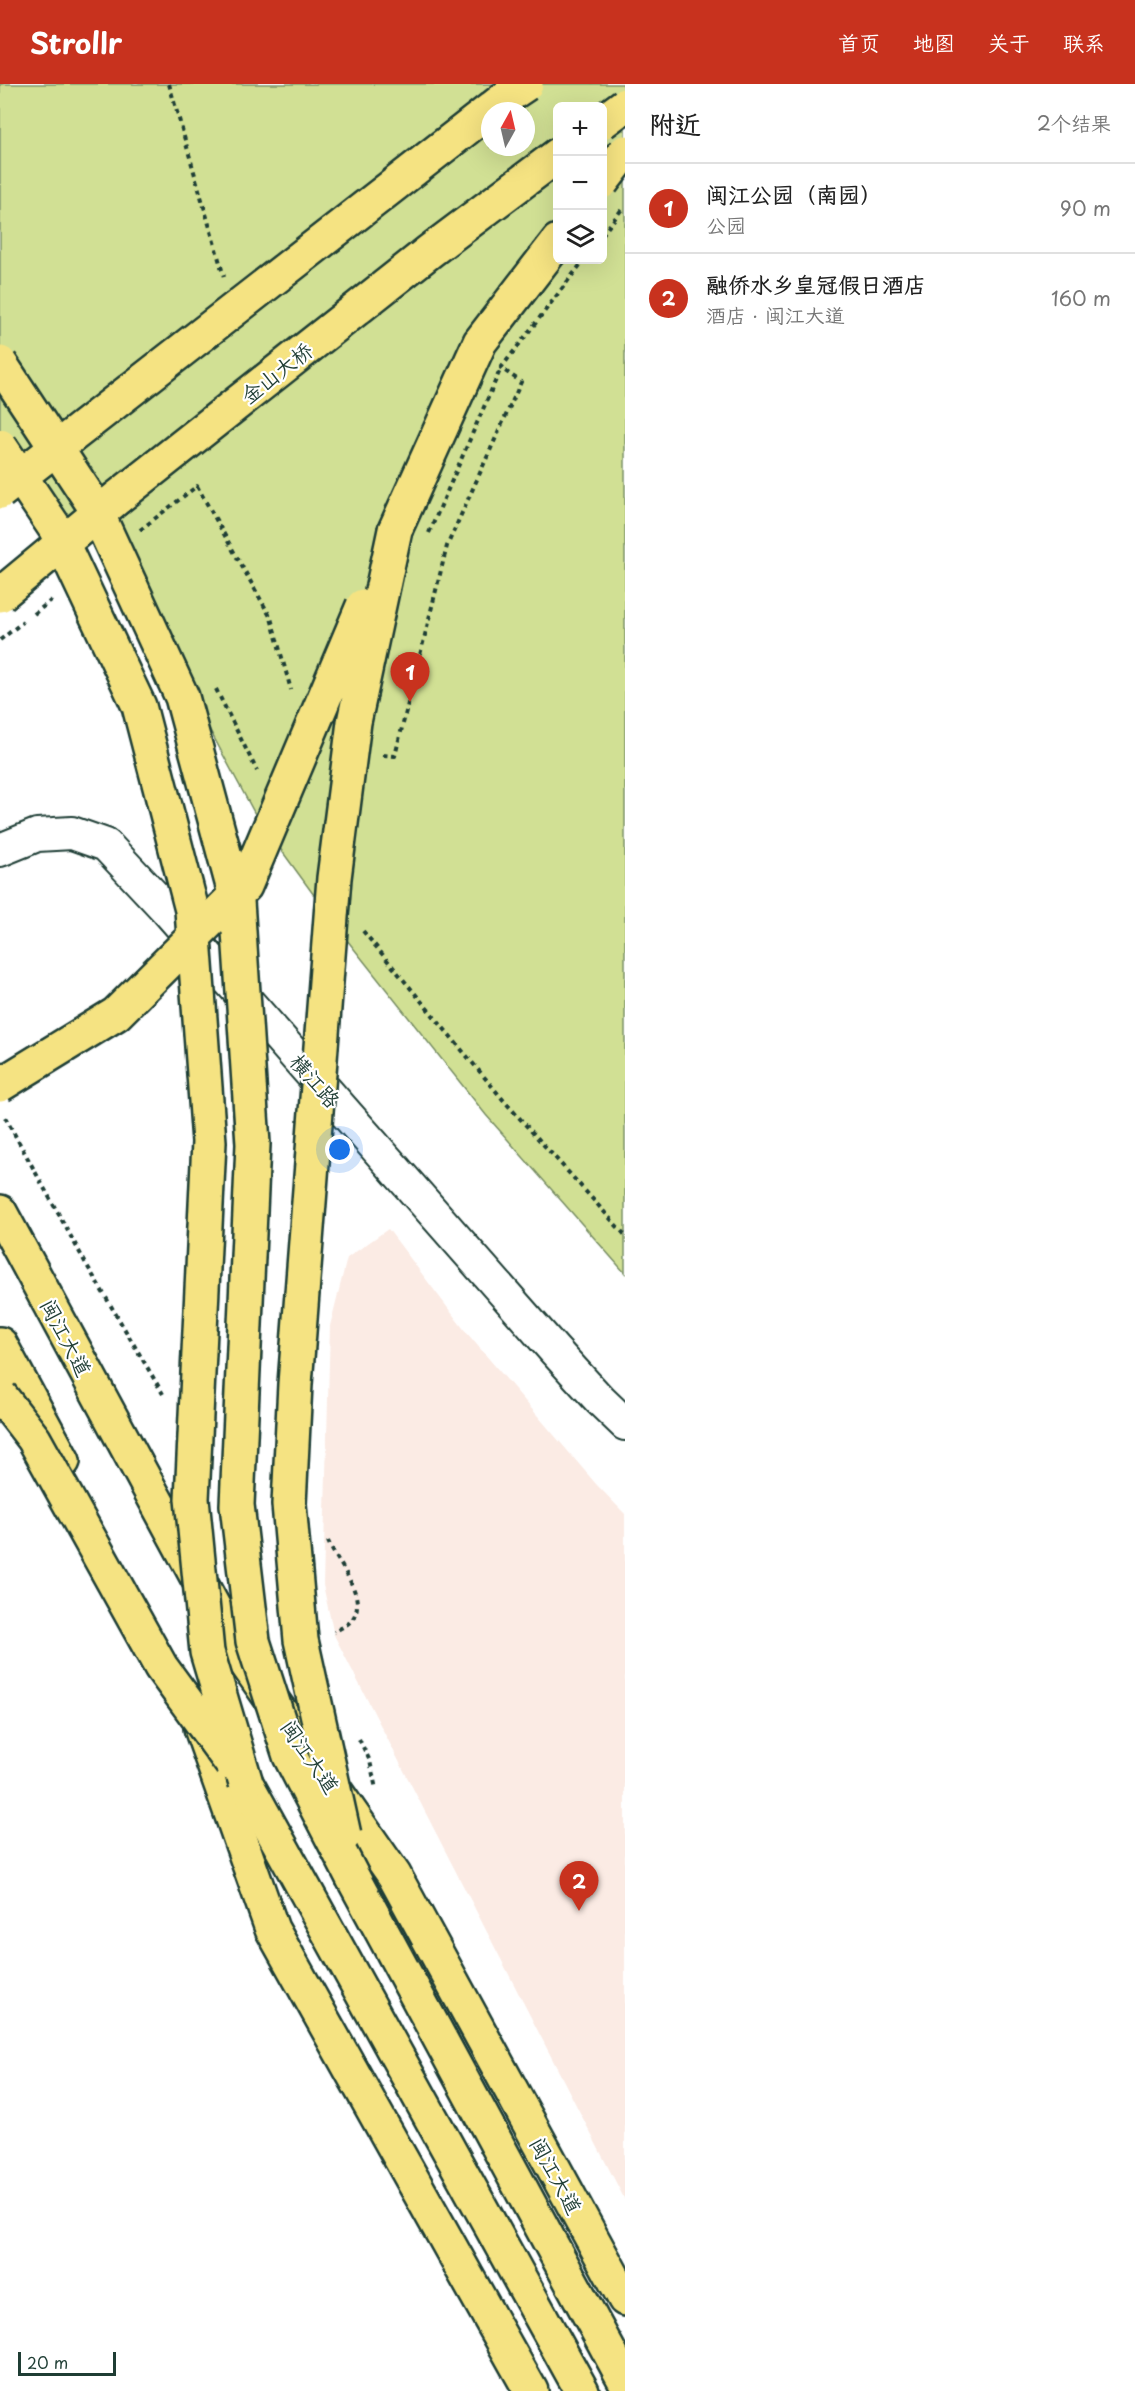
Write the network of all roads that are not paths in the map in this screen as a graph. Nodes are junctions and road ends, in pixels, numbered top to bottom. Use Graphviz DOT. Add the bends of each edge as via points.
graph roads {
  1 [pos="526,84"];
  2 [pos="625,105"];
  3 [pos="607,119"];
  4 [pos="625,152"];
  5 [pos="557,156"];
  6 [pos="607,177"];
  7 [pos="553,247"];
  8 [pos="0,363"];
  9 [pos="0,446"];
  10 [pos="0,492"];
  11 [pos="395,530"];
  12 [pos="0,595"];
  13 [pos="0,850"];
  14 [pos="0,1085"];
  15 [pos="0,1212"];
  16 [pos="0,1344"];
  17 [pos="0,1395"];
  18 [pos="625,1424"];
  19 [pos="246,1783"];
  20 [pos="353,1878"];
  21 [pos="625,2299"];
  22 [pos="625,2382"];
  23 [pos="531,2391"];
  24 [pos="582,2391"];
  1 -- 10 [label="main road, bridge"];
  2 -- 3 [label="main road, bridge"];
  4 -- 6 [label="main road, bridge"];
  5 -- 12 [label="main road, 金山大桥, bridge" via="403,272"];
  7 -- 11 [label="main road" via="480,342"];
  8 -- 20 [label="main road, bridge" via="93,504 182,697 237,901 254,1144 237,1505 253,1641 290,1756"];
  9 -- 19 [label="main road, bridge" via="55,528 138,706 192,910 209,1142 192,1499 207,1652"];
  11 -- 14 [label="main road, bridge" via="245,886 116,1014"];
  11 -- 20 [label="main road, bridge" via="354,722 334,878 289,1504 301,1641"];
  13 -- 18 [label="street, 横江路" via="37,835 72,833 106,845 555,1351"];
  15 -- 21 [label="main road, 闽江大道" via="235,1647 394,1875"];
  16 -- 23 [label="main road" via="183,1677 272,1929"];
  17 -- 19 [label="main road, bridge" via="34,1439 161,1667"];
  19 -- 24 [label="main road"];
  20 -- 22 [label="main road"];
}
